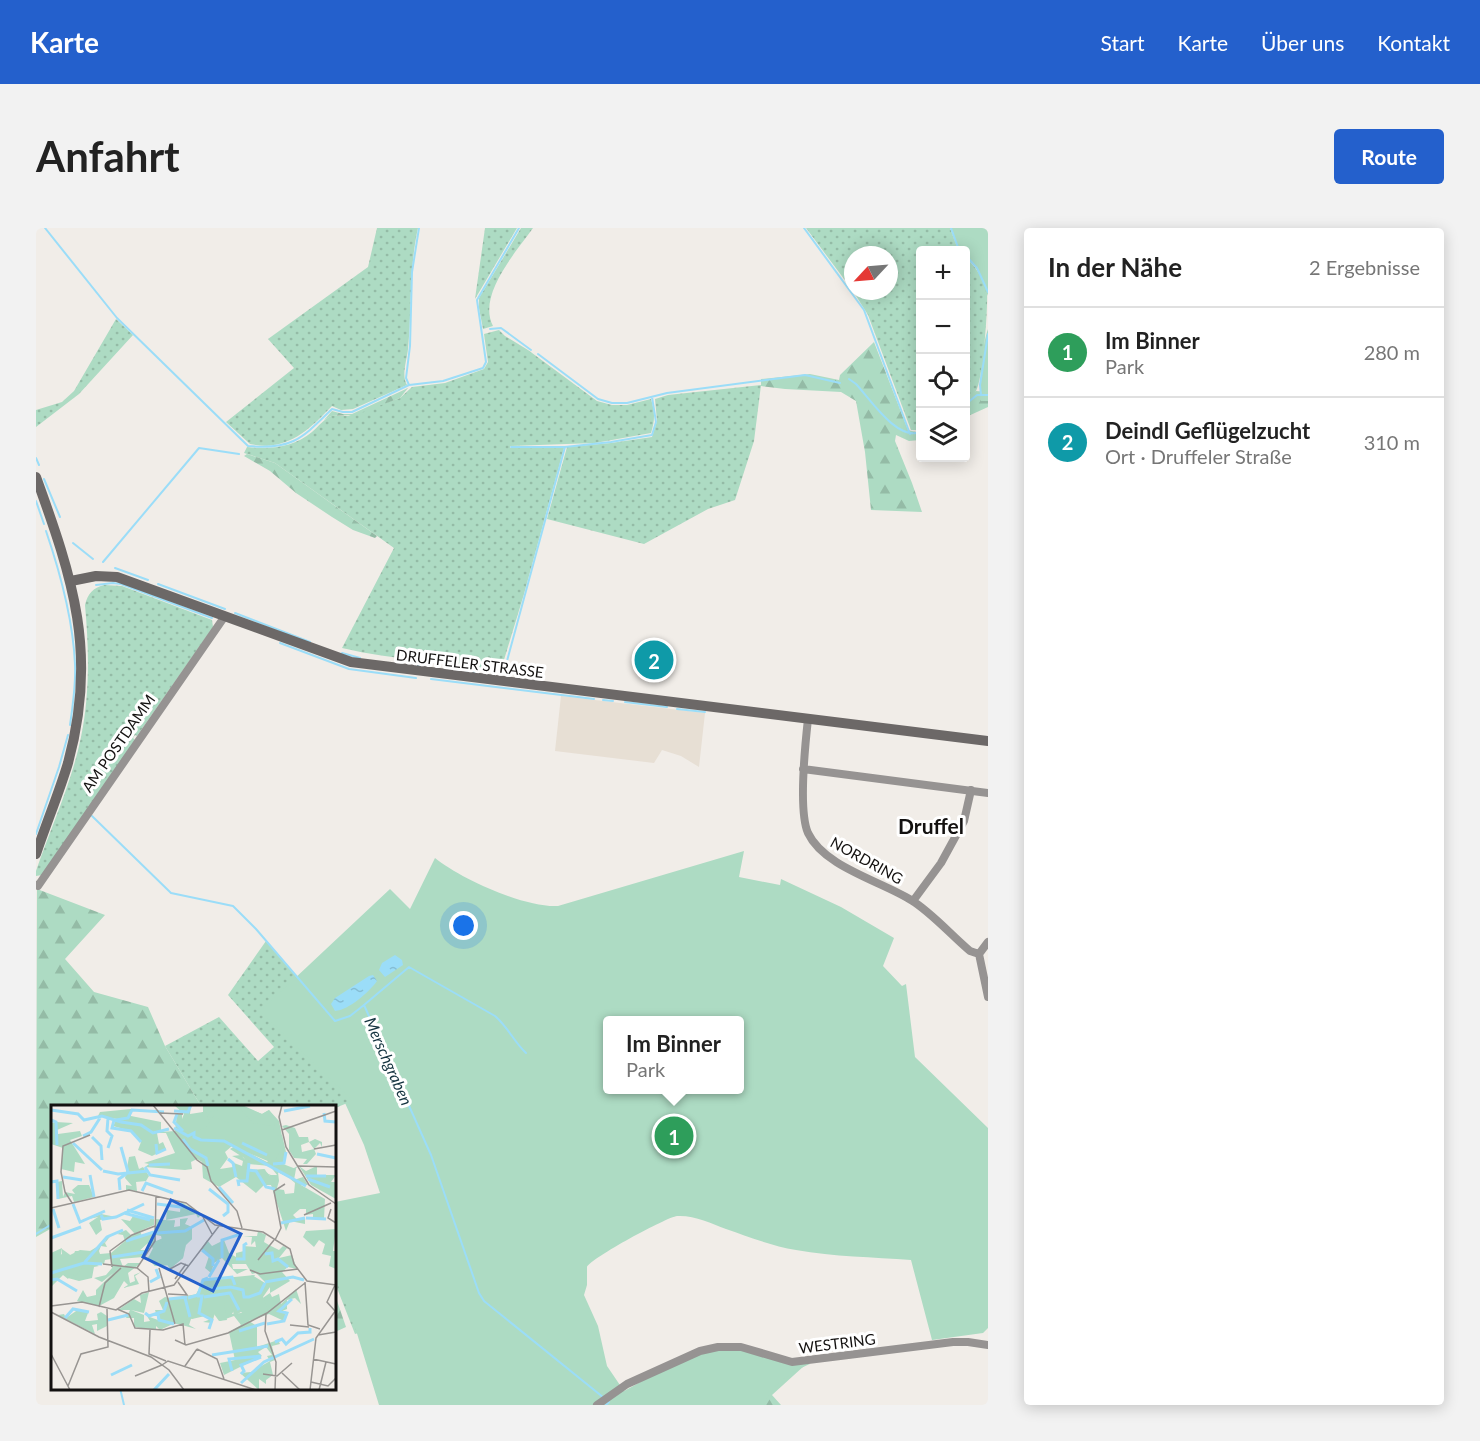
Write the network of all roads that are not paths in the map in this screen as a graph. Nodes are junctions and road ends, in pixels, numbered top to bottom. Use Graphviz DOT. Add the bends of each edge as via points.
graph roads {
  1 [pos="36,477"];
  2 [pos="71,581"];
  3 [pos="225,616"];
  4 [pos="808,719"];
  5 [pos="988,741"];
  6 [pos="803,769"];
  7 [pos="971,790"];
  8 [pos="988,793"];
  9 [pos="36,854"];
  10 [pos="36,885"];
  11 [pos="913,901"];
  12 [pos="988,942"];
  13 [pos="979,954"];
  14 [pos="988,997"];
  15 [pos="988,1345"];
  16 [pos="597,1405"];
  1 -- 2 [label="street"];
  2 -- 3 [label="street, DRUFFELER STRASSE" via="117,577"];
  2 -- 9 [label="street, AM POSTDAMM" via="82,665 78,712 67,764"];
  3 -- 4 [label="street, DRUFFELER STRASSE" via="351,662"];
  3 -- 10 [label="street, AM POSTDAMM"];
  4 -- 5 [label="street, DRUFFELER STRASSE"];
  4 -- 6 [label="street, NORDRING"];
  6 -- 7 [label="street"];
  6 -- 11 [label="street, NORDRING" via="807,828 818,848 831,859"];
  7 -- 8 [label="street"];
  7 -- 11 [label="street, NORDRING" via="964,821 941,863"];
  11 -- 13 [label="street, NORDRING" via="970,951"];
  12 -- 13 [label="street"];
  13 -- 14 [label="street"];
  15 -- 16 [label="street, WESTRING" via="952,1342 792,1362 741,1347 718,1347 700,1351 627,1384"];
}
